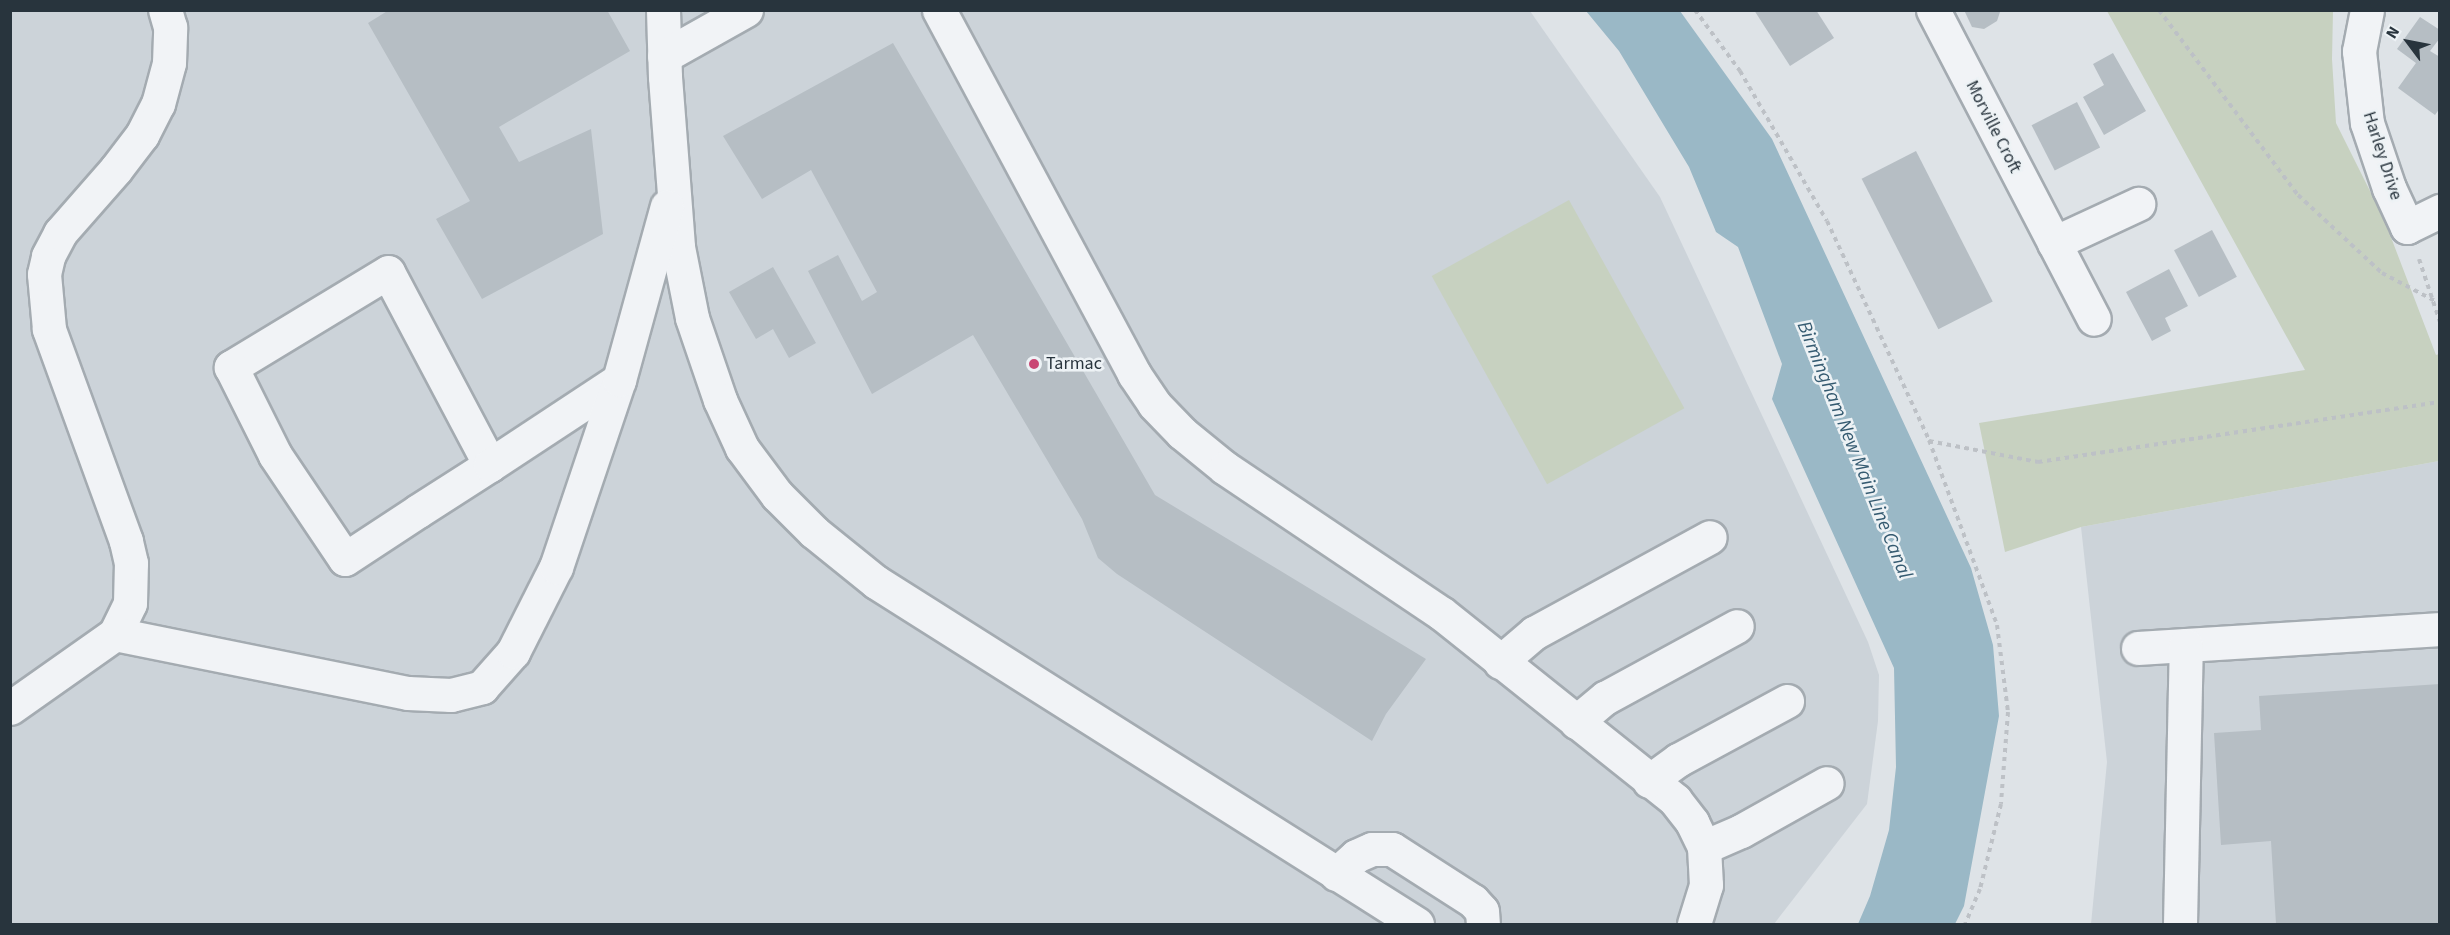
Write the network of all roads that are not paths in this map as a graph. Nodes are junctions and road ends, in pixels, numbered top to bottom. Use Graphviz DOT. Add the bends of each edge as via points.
graph roads {
  1 [pos="165,10"];
  2 [pos="663,10"];
  3 [pos="746,10"];
  4 [pos="939,10"];
  5 [pos="1933,10"];
  6 [pos="2367,10"];
  7 [pos="664,56"];
  8 [pos="673,184"];
  9 [pos="2138,204"];
  10 [pos="2439,211"];
  11 [pos="2054,243"];
  12 [pos="2094,319"];
  13 [pos="619,380"];
  14 [pos="490,465"];
  15 [pos="1710,537"];
  16 [pos="1737,626"];
  17 [pos="2439,629"];
  18 [pos="115,634"];
  19 [pos="2186,645"];
  20 [pos="2138,648"];
  21 [pos="1500,662"];
  22 [pos="1787,701"];
  23 [pos="10,708"];
  24 [pos="1575,722"];
  25 [pos="1649,781"];
  26 [pos="1827,783"];
  27 [pos="1704,847"];
  28 [pos="1336,873"];
  29 [pos="1417,924"];
  30 [pos="1483,924"];
  31 [pos="1694,924"];
  32 [pos="2180,924"];
  1 -- 18 [label="street" via="170,27 170,63 158,104 123,161 60,232 44,274 49,329 131,563 130,603"];
  2 -- 7 [label="street"];
  3 -- 7 [label="street"];
  4 -- 21 [label="street" via="1134,374 1154,404 1225,468 1441,613"];
  5 -- 11 [label="street, Morville Croft"];
  6 -- 10 [label="street, Harley Drive" via="2360,51 2367,123 2390,189 2407,227"];
  7 -- 8 [label="street"];
  8 -- 13 [label="street"];
  8 -- 28 [label="street" via="678,247 692,318 720,400 742,447 777,495 814,532 876,582"];
  9 -- 11 [label="street"];
  11 -- 12 [label="street, Morville Croft"];
  13 -- 14 [label="street"];
  13 -- 18 [label="street" via="556,567 513,652 482,687 452,695 408,693"];
  14 -- 14 [label="street" via="345,559 275,455 231,367 388,272"];
  15 -- 21 [label="street" via="1534,633"];
  16 -- 24 [label="street" via="1605,698"];
  17 -- 19 [label="street"];
  18 -- 23 [label="street"];
  19 -- 20 [label="street"];
  19 -- 32 [label="street"];
  21 -- 24 [label="street"];
  22 -- 25 [label="street" via="1678,760"];
  24 -- 25 [label="street"];
  25 -- 27 [label="street" via="1675,800"];
  26 -- 27 [label="street"];
  27 -- 31 [label="street" via="1706,885"];
  28 -- 29 [label="street"];
  28 -- 30 [label="street" via="1356,856 1372,849 1392,849 1473,901 1482,911"];
}
